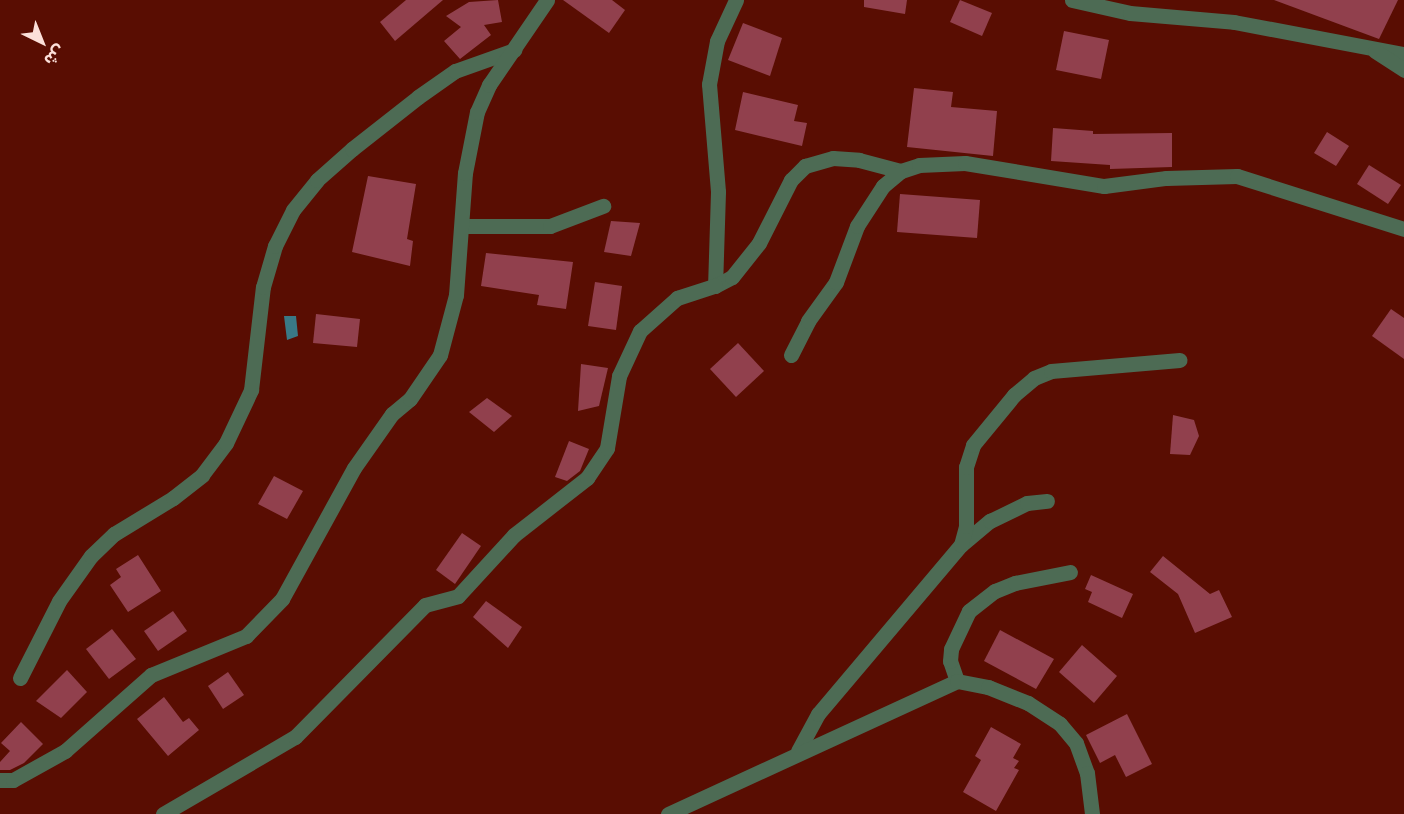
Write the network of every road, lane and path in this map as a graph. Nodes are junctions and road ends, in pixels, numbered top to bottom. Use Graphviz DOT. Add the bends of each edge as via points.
graph roads {
  1 [pos="548,0"];
  2 [pos="736,0"];
  3 [pos="1072,0"];
  4 [pos="514,50"];
  5 [pos="1375,51"];
  6 [pos="1404,54"];
  7 [pos="1404,70"];
  8 [pos="901,171"];
  9 [pos="603,206"];
  10 [pos="462,226"];
  11 [pos="1404,229"];
  12 [pos="715,286"];
  13 [pos="791,355"];
  14 [pos="1180,360"];
  15 [pos="1047,501"];
  16 [pos="961,545"];
  17 [pos="1070,572"];
  18 [pos="20,678"];
  19 [pos="957,681"];
  20 [pos="798,751"];
  21 [pos="0,780"];
  22 [pos="163,814"];
  23 [pos="668,814"];
  24 [pos="1092,814"];
  1 -- 4 [label="street"];
  2 -- 12 [label="street" via="717,40 709,84 718,192"];
  3 -- 5 [label="street" via="1130,13 1234,22"];
  4 -- 10 [label="street" via="477,112 465,173"];
  4 -- 18 [label="street" via="454,71 317,180 293,210 275,246 263,287 251,390 226,443 202,475 123,528 91,556 59,601"];
  5 -- 6 [label="street"];
  5 -- 7 [label="street"];
  8 -- 11 [label="street" via="919,165 965,163 1104,186 1237,176"];
  8 -- 12 [label="street" via="860,160 833,158 805,166 791,180 745,262 732,277"];
  8 -- 13 [label="street" via="883,186 857,226 836,282 808,321"];
  9 -- 10 [label="street" via="550,226"];
  10 -- 21 [label="street" via="456,295 440,355 354,468 282,598 246,636 152,675 65,751 13,780"];
  12 -- 22 [label="street" via="677,298 640,331 619,376 607,448 587,478 514,535 458,597 425,605 295,737"];
  14 -- 16 [label="street" via="1075,366 1051,371 1024,386 973,445 966,467 966,518"];
  15 -- 16 [label="street" via="1028,503 990,521"];
  16 -- 20 [label="street" via="818,714"];
  17 -- 19 [label="street" via="1015,583 995,591 969,611 951,649 950,661"];
  19 -- 20 [label="street"];
  19 -- 24 [label="street" via="988,687 1029,703 1060,724 1076,743 1087,773"];
  20 -- 23 [label="street"];
}
